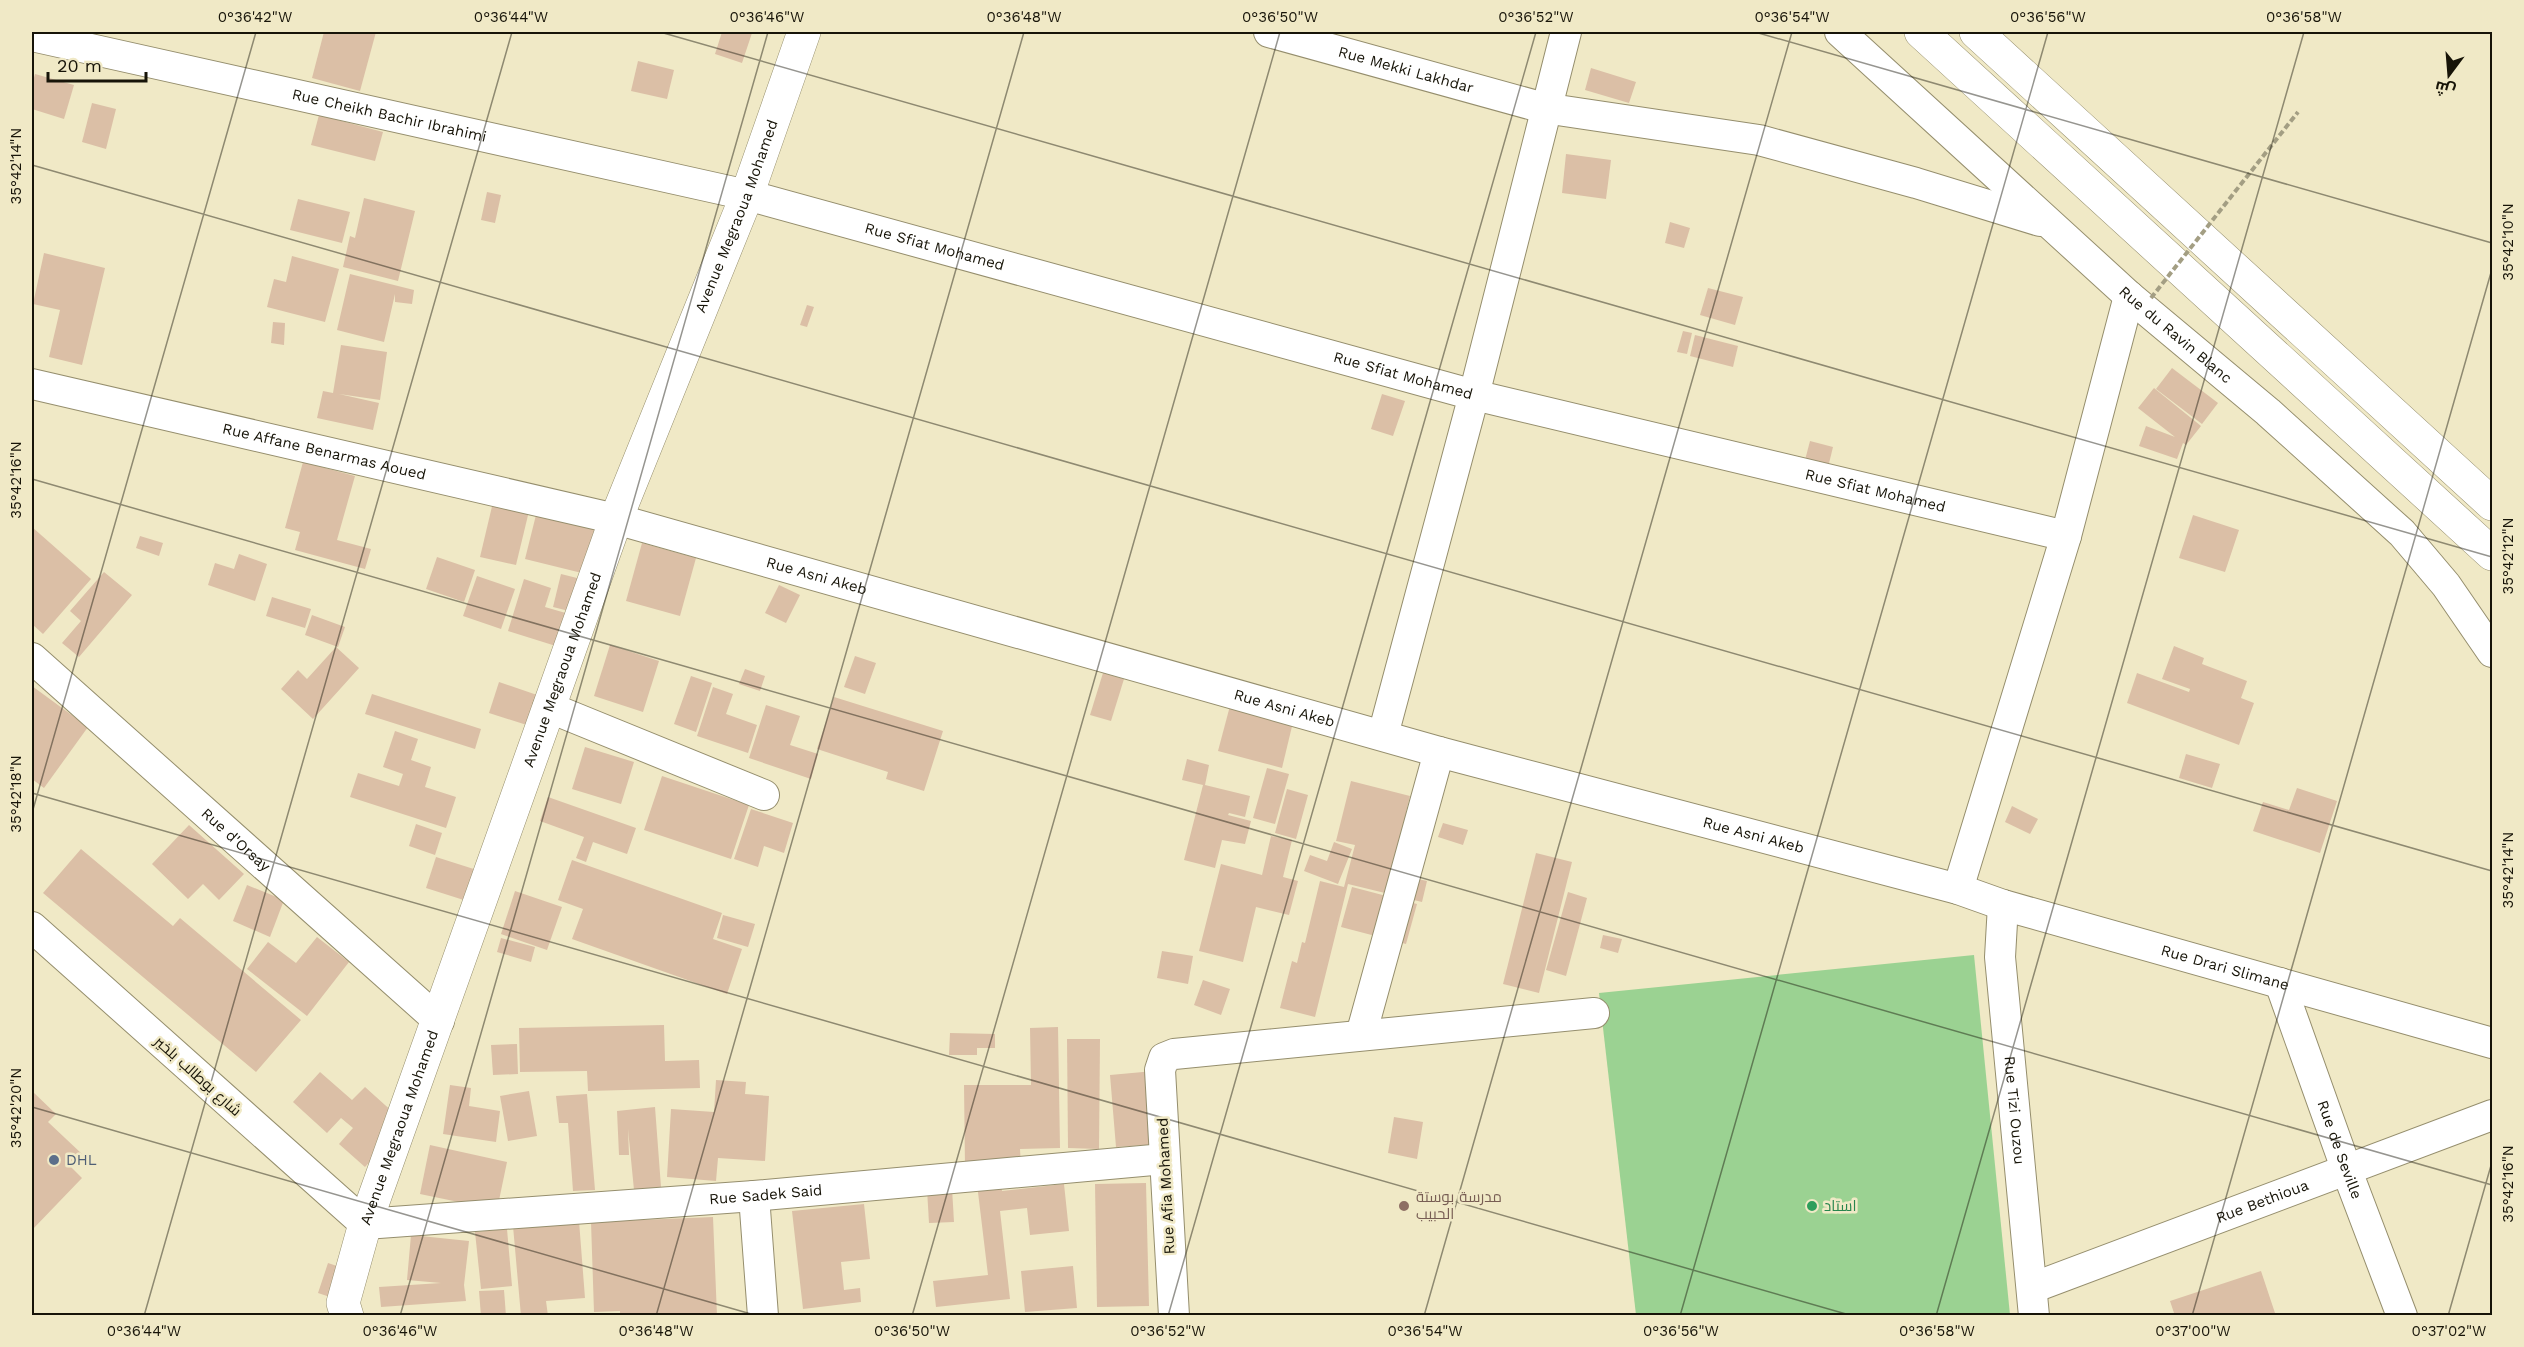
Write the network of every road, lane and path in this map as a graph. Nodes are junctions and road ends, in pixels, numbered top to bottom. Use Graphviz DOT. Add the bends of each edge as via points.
graph roads {
  1 [pos="804,32"];
  2 [pos="1269,32"];
  3 [pos="1566,32"];
  4 [pos="1840,32"];
  5 [pos="1921,32"];
  6 [pos="1976,32"];
  7 [pos="32,36"];
  8 [pos="1544,108"];
  9 [pos="2298,112"];
  10 [pos="747,195"];
  11 [pos="2049,224"];
  12 [pos="2140,297"];
  13 [pos="32,384"];
  14 [pos="1474,395"];
  15 [pos="2493,504"];
  16 [pos="616,519"];
  17 [pos="2066,536"];
  18 [pos="2493,554"];
  19 [pos="2493,652"];
  20 [pos="32,658"];
  21 [pos="548,707"];
  22 [pos="1383,735"];
  23 [pos="1438,752"];
  24 [pos="764,795"];
  25 [pos="1958,889"];
  26 [pos="2003,905"];
  27 [pos="32,927"];
  28 [pos="2280,983"];
  29 [pos="1594,1013"];
  30 [pos="439,1021"];
  31 [pos="1361,1035"];
  32 [pos="2493,1043"];
  33 [pos="2493,1115"];
  34 [pos="1164,1159"];
  35 [pos="2347,1171"];
  36 [pos="754,1196"];
  37 [pos="365,1224"];
  38 [pos="2033,1302"];
  39 [pos="346,1316"];
  40 [pos="763,1316"];
  41 [pos="1174,1316"];
  42 [pos="2402,1316"];
  1 -- 10 [label="main road, Avenue Megraoua Mohamed"];
  2 -- 8 [label="street, Rue Mekki Lakhdar"];
  3 -- 8 [label="street"];
  4 -- 11 [label="street, Rue du Ravin Blanc"];
  5 -- 18 [label="main road"];
  6 -- 15 [label="main road"];
  7 -- 10 [label="street, Rue Cheikh Bachir Ibrahimi"];
  8 -- 11 [label="street, Rue Mekki Lakhdar" via="1759,140"];
  8 -- 14 [label="street"];
  9 -- 12 [label="path, bridge"];
  10 -- 14 [label="street, Rue Sfiat Mohamed"];
  10 -- 16 [label="main road, Avenue Megraoua Mohamed"];
  11 -- 12 [label="street, Rue du Ravin Blanc"];
  12 -- 17 [label="street"];
  12 -- 19 [label="street, Rue du Ravin Blanc" via="2402,533 2446,585"];
  13 -- 16 [label="street, Rue Affane Benarmas Aoued"];
  14 -- 17 [label="street, Rue Sfiat Mohamed"];
  14 -- 22 [label="street"];
  16 -- 21 [label="main road, Avenue Megraoua Mohamed"];
  16 -- 22 [label="street, Rue Asni Akeb"];
  17 -- 25 [label="street"];
  20 -- 30 [label="street, Rue d'Orsay"];
  21 -- 24 [label="street"];
  21 -- 30 [label="main road, Avenue Megraoua Mohamed"];
  22 -- 23 [label="street, Rue Asni Akeb"];
  23 -- 25 [label="street, Rue Asni Akeb"];
  23 -- 31 [label="street"];
  25 -- 26 [label="street, Rue Drari Slimane"];
  26 -- 28 [label="street, Rue Drari Slimane"];
  26 -- 38 [label="street, Rue Tizi Ouzou" via="2000,957"];
  27 -- 37 [label="street, شارع بوطالب بلخير"];
  28 -- 32 [label="street, Rue Drari Slimane"];
  28 -- 35 [label="street, Rue de Seville"];
  29 -- 31 [label="street"];
  30 -- 37 [label="main road, Avenue Megraoua Mohamed"];
  31 -- 34 [label="street, Rue Afia Mohamed" via="1164,1058 1160,1070"];
  33 -- 35 [label="street, Rue Bethioua"];
  34 -- 36 [label="street, Rue Sadek Said"];
  34 -- 41 [label="street, Rue Afia Mohamed"];
  35 -- 38 [label="street, Rue Bethioua"];
  35 -- 42 [label="street, Rue de Seville"];
  36 -- 37 [label="street, Rue Sadek Said"];
  36 -- 40 [label="street"];
  37 -- 39 [label="main road, Avenue Megraoua Mohamed" via="343,1303"];
}
